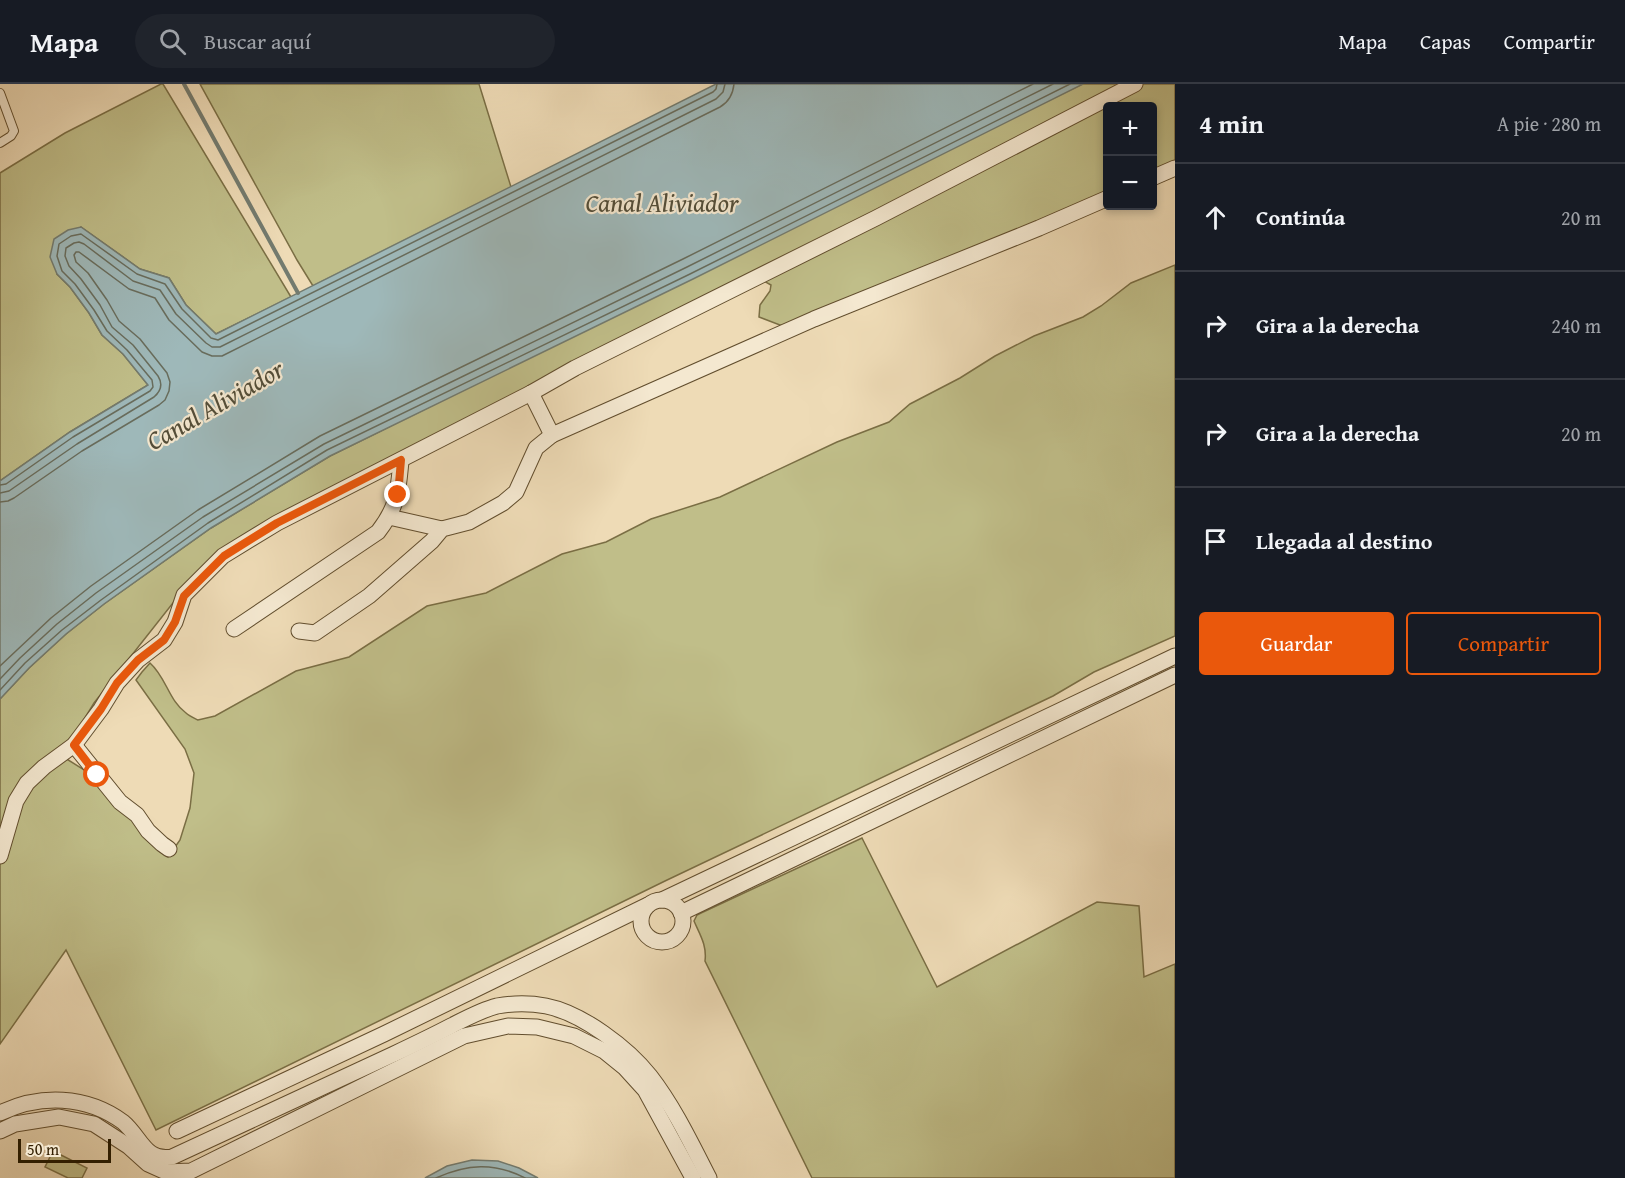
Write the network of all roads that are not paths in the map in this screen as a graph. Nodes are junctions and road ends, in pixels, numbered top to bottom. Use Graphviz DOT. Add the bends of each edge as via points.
graph roads {
  1 [pos="1135,84"];
  2 [pos="0,93"];
  3 [pos="0,143"];
  4 [pos="1175,168"];
  5 [pos="1157,176"];
  6 [pos="1103,200"];
  7 [pos="531,393"];
  8 [pos="552,435"];
  9 [pos="401,460"];
  10 [pos="389,517"];
  11 [pos="442,529"];
  12 [pos="234,629"];
  13 [pos="299,631"];
  14 [pos="1175,656"];
  15 [pos="1175,675"];
  16 [pos="74,745"];
  17 [pos="979,750"];
  18 [pos="987,766"];
  19 [pos="169,849"];
  20 [pos="0,856"];
  21 [pos="655,903"];
  22 [pos="681,913"];
  23 [pos="521,1003"];
  24 [pos="568,1014"];
  25 [pos="517,1026"];
  26 [pos="560,1032"];
  27 [pos="0,1113"];
  28 [pos="0,1131"];
  29 [pos="177,1131"];
  30 [pos="693,1178"];
  31 [pos="709,1178"];
  1 -- 7 [label="street"];
  2 -- 3 [label="lane" via="14,131"];
  4 -- 5 [label="street"];
  6 -- 8 [label="street"];
  7 -- 8 [label="street"];
  7 -- 9 [label="street"];
  8 -- 11 [label="street" via="536,448 516,492 469,522"];
  9 -- 10 [label="street" via="398,495"];
  9 -- 16 [label="street" via="277,523 224,556 184,596 164,640 117,683"];
  10 -- 11 [label="street"];
  10 -- 12 [label="street" via="378,532"];
  11 -- 13 [label="street" via="369,596 315,633"];
  14 -- 17 [label="street"];
  15 -- 18 [label="street"];
  16 -- 19 [label="street" via="120,802"];
  16 -- 20 [label="street" via="27,783 16,801"];
  17 -- 18 [label="street"];
  17 -- 21 [label="street"];
  18 -- 22 [label="street"];
  21 -- 22 [label="street" via="675,904"];
  21 -- 22 [label="street" via="644,910 641,924 648,937 660,942 678,934 683,922"];
  21 -- 29 [label="street"];
  23 -- 24 [label="street"];
  23 -- 25 [label="street"];
  23 -- 27 [label="street" via="494,1007 466,1019 172,1157 161,1159 149,1152 123,1123 95,1106 69,1100 38,1100"];
  24 -- 26 [label="street"];
  24 -- 31 [label="street" via="620,1045 650,1075"];
  25 -- 26 [label="street"];
  25 -- 28 [label="street" via="464,1036 191,1171 166,1172 148,1164 94,1125 59,1117 15,1124"];
  26 -- 30 [label="street" via="604,1051 625,1068 645,1090"];
}
